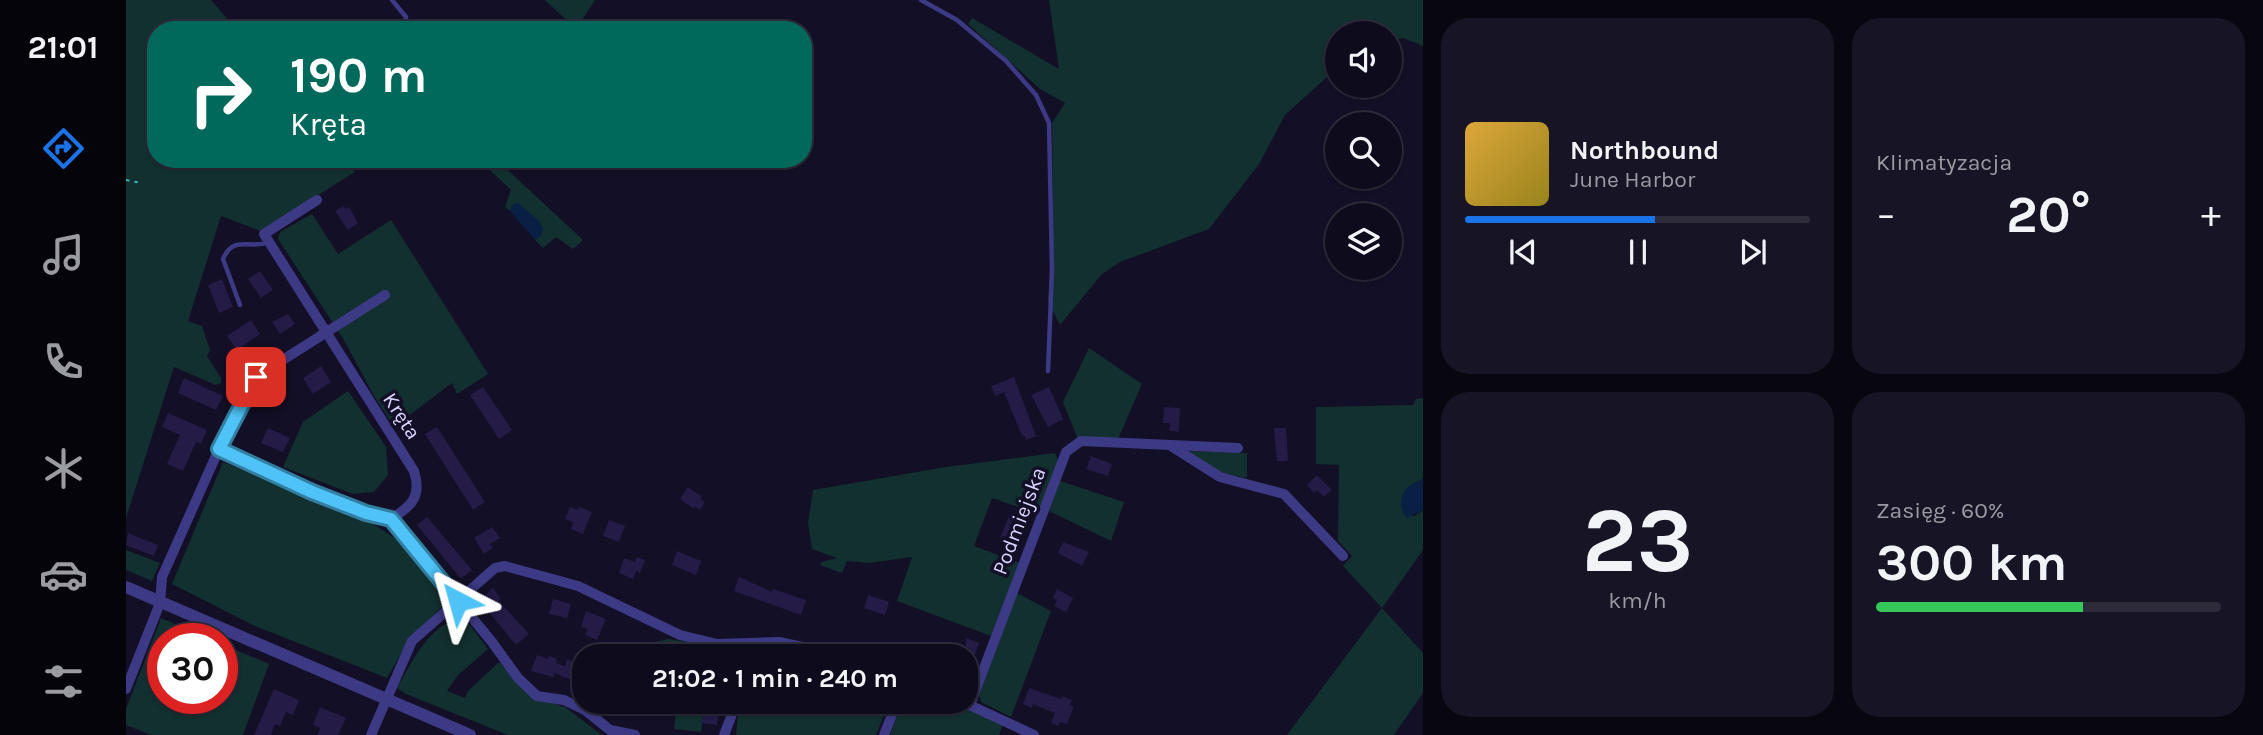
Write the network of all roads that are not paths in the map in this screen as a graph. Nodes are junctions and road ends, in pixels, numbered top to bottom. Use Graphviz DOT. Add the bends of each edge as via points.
graph roads {
  1 [pos="392,0"];
  2 [pos="921,0"];
  3 [pos="405,21"];
  4 [pos="317,200"];
  5 [pos="269,242"];
  6 [pos="385,295"];
  7 [pos="240,305"];
  8 [pos="325,331"];
  9 [pos="1048,371"];
  10 [pos="1170,445"];
  11 [pos="1238,448"];
  12 [pos="219,449"];
  13 [pos="391,519"];
  14 [pos="1343,556"];
  15 [pos="126,587"];
  16 [pos="458,601"];
  17 [pos="160,603"];
  18 [pos="717,644"];
  19 [pos="732,644"];
  20 [pos="788,644"];
  21 [pos="978,673"];
  22 [pos="126,689"];
  23 [pos="386,699"];
  24 [pos="978,709"];
  25 [pos="731,714"];
  26 [pos="892,714"];
  27 [pos="372,735"];
  28 [pos="470,735"];
  29 [pos="635,735"];
  30 [pos="724,735"];
  31 [pos="884,735"];
  32 [pos="1034,735"];
  1 -- 3 [label="lane"];
  2 -- 9 [label="lane" via="957,20 1006,61 1036,95 1049,123 1052,271"];
  4 -- 5 [label="street" via="264,234"];
  5 -- 7 [label="lane" via="235,244 223,259"];
  5 -- 8 [label="street, Kręta"];
  6 -- 8 [label="street"];
  8 -- 12 [label="street" via="256,377"];
  8 -- 13 [label="street, Kręta" via="419,485 406,509"];
  10 -- 11 [label="street, Podmiejska"];
  10 -- 14 [label="street" via="1220,477 1284,494"];
  10 -- 21 [label="street, Podmiejska" via="1081,442 1066,452"];
  12 -- 13 [label="street" via="312,492"];
  12 -- 17 [label="street" via="162,577"];
  13 -- 16 [label="street"];
  15 -- 17 [label="street"];
  16 -- 18 [label="street" via="495,568 505,566 578,586 680,635"];
  16 -- 23 [label="street" via="412,641"];
  16 -- 29 [label="street" via="537,696 564,700 610,730"];
  17 -- 22 [label="street"];
  17 -- 23 [label="street"];
  19 -- 20 [label="street"];
  23 -- 27 [label="street"];
  23 -- 28 [label="street"];
  24 -- 32 [label="street, Podmiejska"];
  25 -- 30 [label="street"];
  26 -- 31 [label="street"];
}
